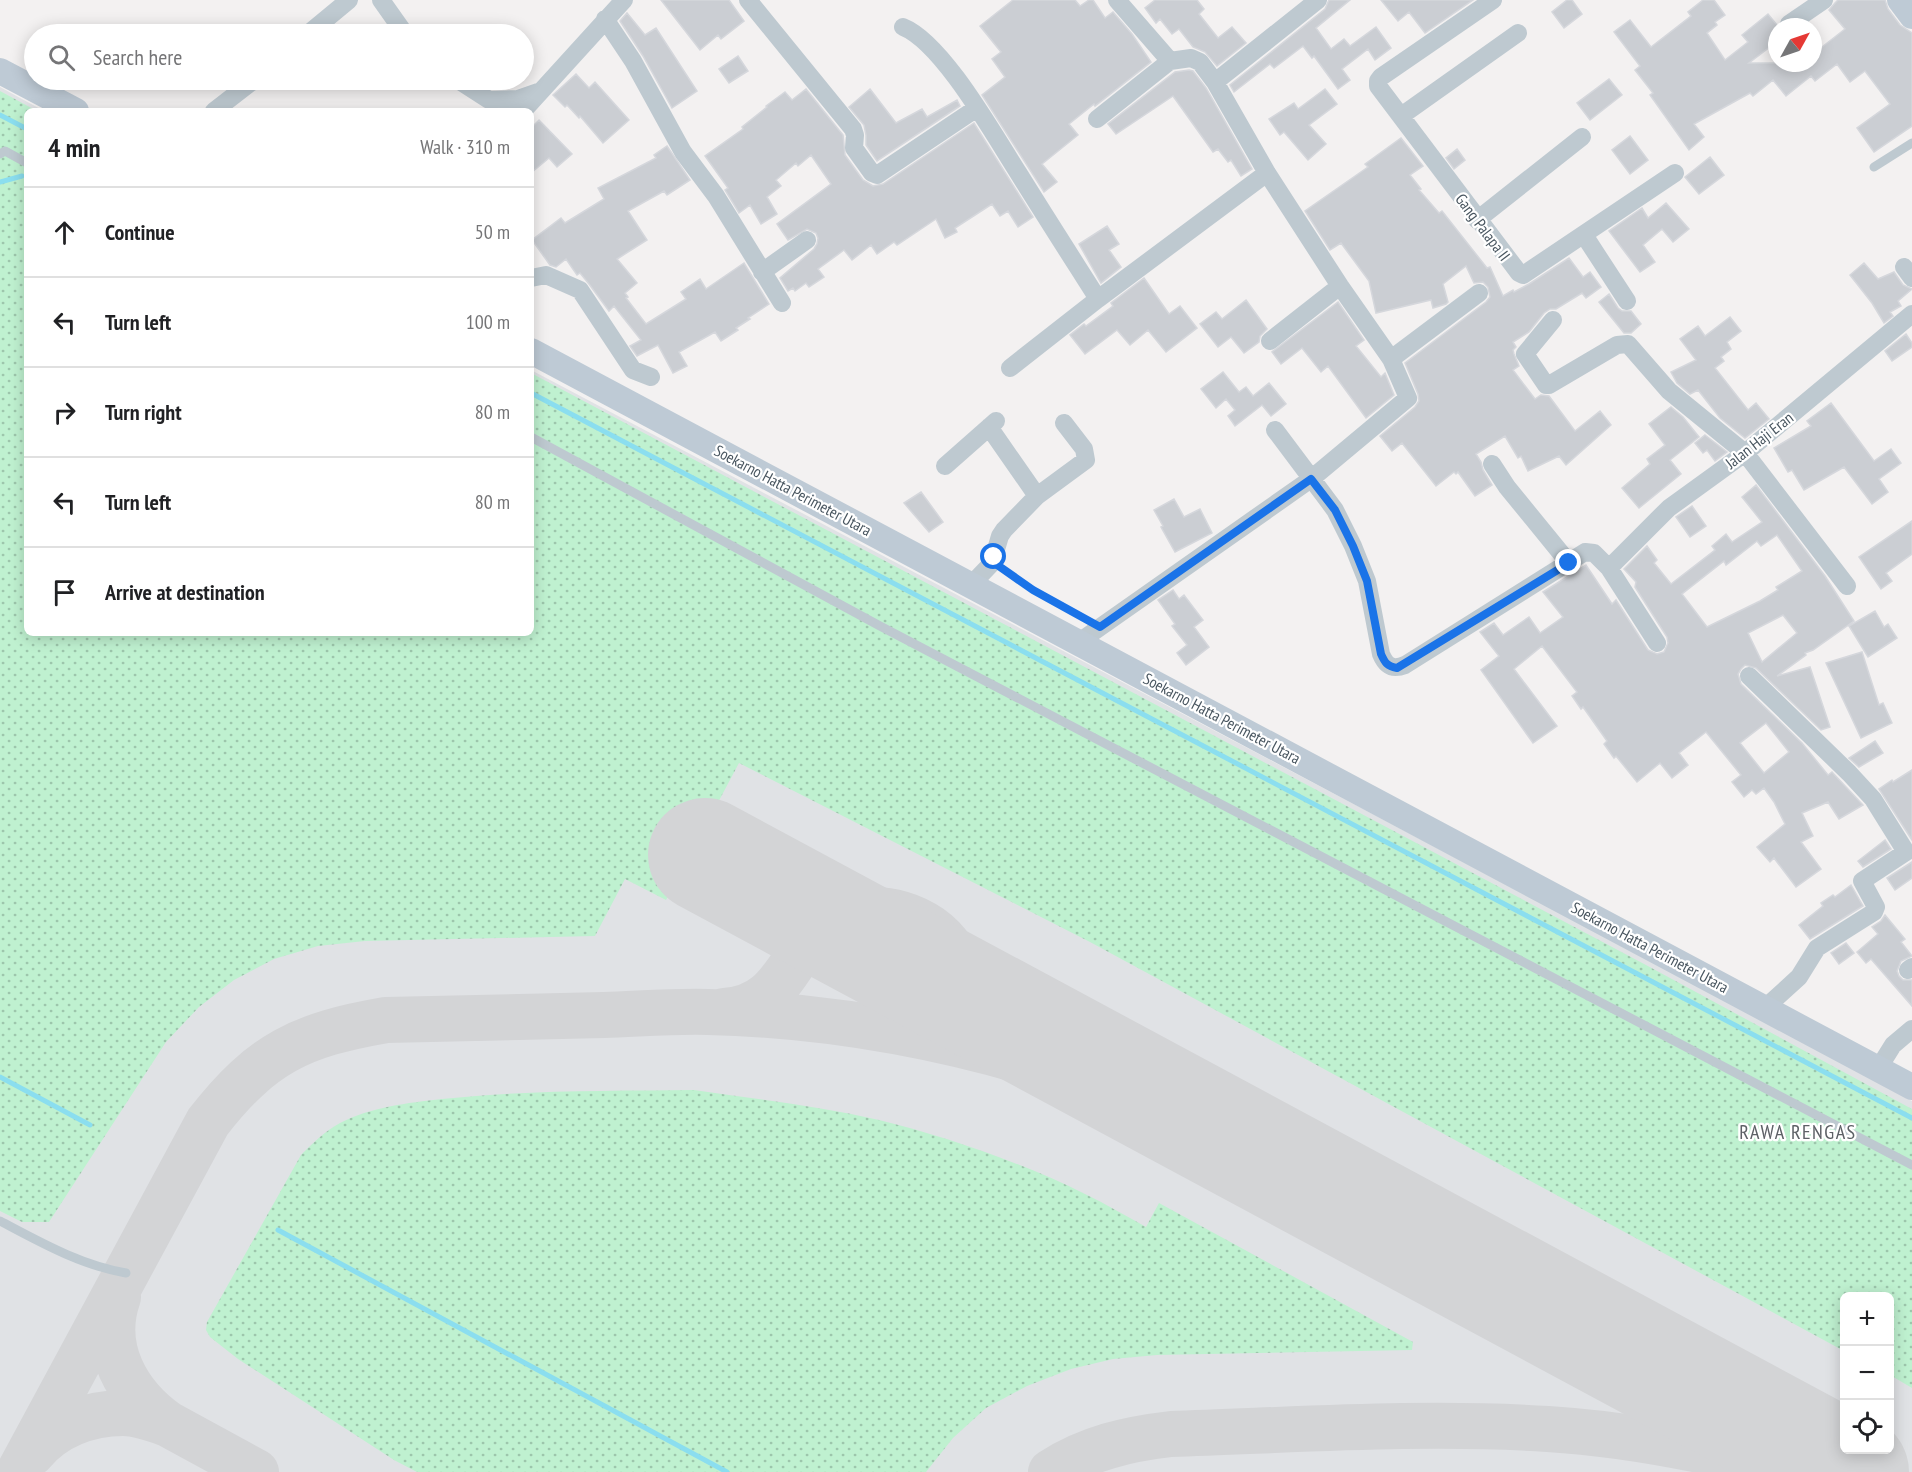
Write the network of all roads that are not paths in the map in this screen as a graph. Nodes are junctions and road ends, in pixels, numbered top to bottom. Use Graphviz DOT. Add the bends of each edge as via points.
graph roads {
  1 [pos="349,0"];
  2 [pos="381,0"];
  3 [pos="624,0"];
  4 [pos="748,0"];
  5 [pos="1117,0"];
  6 [pos="1318,0"];
  7 [pos="1493,0"];
  8 [pos="1824,0"];
  9 [pos="1900,0"];
  10 [pos="1912,16"];
  11 [pos="1798,18"];
  12 [pos="605,20"];
  13 [pos="320,24"];
  14 [pos="398,24"];
  15 [pos="903,27"];
  16 [pos="1518,33"];
  17 [pos="1170,61"];
  18 [pos="0,71"];
  19 [pos="1215,82"];
  20 [pos="24,84"];
  21 [pos="36,90"];
  22 [pos="241,90"];
  23 [pos="474,90"];
  24 [pos="540,92"];
  25 [pos="70,108"];
  26 [pos="218,108"];
  27 [pos="526,108"];
  28 [pos="977,108"];
  29 [pos="1401,116"];
  30 [pos="1097,119"];
  31 [pos="1582,137"];
  32 [pos="1912,143"];
  33 [pos="2,151"];
  34 [pos="24,162"];
  35 [pos="1874,167"];
  36 [pos="1267,173"];
  37 [pos="1675,173"];
  38 [pos="1477,220"];
  39 [pos="1584,235"];
  40 [pos="807,240"];
  41 [pos="762,272"];
  42 [pos="534,277"];
  43 [pos="1340,286"];
  44 [pos="1479,293"];
  45 [pos="1098,299"];
  46 [pos="1627,301"];
  47 [pos="782,303"];
  48 [pos="1912,314"];
  49 [pos="1552,320"];
  50 [pos="1270,341"];
  51 [pos="534,353"];
  52 [pos="1390,359"];
  53 [pos="1010,368"];
  54 [pos="633,370"];
  55 [pos="651,377"];
  56 [pos="626,401"];
  57 [pos="1064,423"];
  58 [pos="1275,430"];
  59 [pos="534,439"];
  60 [pos="1745,453"];
  61 [pos="1492,464"];
  62 [pos="945,466"];
  63 [pos="1311,479"];
  64 [pos="1037,496"];
  65 [pos="1569,563"];
  66 [pos="1609,568"];
  67 [pos="971,585"];
  68 [pos="1847,586"];
  69 [pos="1079,642"];
  70 [pos="1657,643"];
  71 [pos="1749,676"];
  72 [pos="1905,834"];
  73 [pos="1765,1008"];
  74 [pos="1912,1029"];
  75 [pos="1878,1069"];
  76 [pos="1912,1087"];
  77 [pos="1912,1165"];
  78 [pos="0,1221"];
  79 [pos="126,1273"];
  1 -- 13 [label="street"];
  2 -- 14 [label="street"];
  3 -- 12 [label="street"];
  4 -- 28 [label="street" via="853,129 854,148 872,173 877,175"];
  5 -- 17 [label="street"];
  6 -- 19 [label="street"];
  7 -- 29 [label="street, Gang Palapa II" via="1378,81"];
  8 -- 11 [label="street"];
  9 -- 10 [label="main road"];
  12 -- 24 [label="street"];
  12 -- 41 [label="street" via="633,61 683,152 716,196"];
  15 -- 28 [label="street" via="940,58"];
  16 -- 29 [label="street"];
  17 -- 19 [label="street" via="1191,58 1200,62"];
  17 -- 30 [label="street"];
  18 -- 20 [label="main road"];
  19 -- 36 [label="street"];
  21 -- 25 [label="main road"];
  22 -- 26 [label="street"];
  23 -- 24 [label="street" via="489,100 518,99"];
  24 -- 27 [label="street"];
  28 -- 45 [label="street"];
  29 -- 38 [label="street, Gang Palapa II"];
  31 -- 38 [label="street"];
  32 -- 35 [label="lane"];
  33 -- 34 [label="lane"];
  36 -- 43 [label="street"];
  36 -- 45 [label="street"];
  37 -- 39 [label="street, Gang Palapa II"];
  38 -- 39 [label="street, Gang Palapa II" via="1523,275"];
  39 -- 46 [label="street"];
  40 -- 41 [label="street"];
  41 -- 47 [label="street"];
  42 -- 54 [label="street" via="546,275 580,290"];
  43 -- 50 [label="street"];
  43 -- 52 [label="street"];
  44 -- 52 [label="street"];
  45 -- 53 [label="street"];
  48 -- 60 [label="street, Jalan Haji Eran"];
  49 -- 60 [label="street" via="1525,356 1545,385 1617,345 1628,344 1669,392"];
  51 -- 56 [label="main road, Soekarno Hatta Perimeter Utara"];
  52 -- 63 [label="street" via="1408,398"];
  54 -- 55 [label="street"];
  54 -- 56 [label="street"];
  56 -- 67 [label="main road, Soekarno Hatta Perimeter Utara"];
  57 -- 64 [label="street" via="1084,449 1086,460"];
  58 -- 63 [label="street"];
  59 -- 77 [label="lane" via="890,631"];
  60 -- 66 [label="street, Jalan Haji Eran" via="1669,508"];
  60 -- 68 [label="street"];
  61 -- 65 [label="street"];
  62 -- 64 [label="street" via="993,424"];
  63 -- 65 [label="street" via="1335,510 1353,546 1367,581 1381,654 1390,667 1404,664"];
  63 -- 69 [label="street"];
  64 -- 67 [label="street" via="1000,536 993,562"];
  65 -- 66 [label="street" via="1585,552 1594,553"];
  66 -- 70 [label="street"];
  67 -- 69 [label="main road, Soekarno Hatta Perimeter Utara"];
  69 -- 73 [label="main road, Soekarno Hatta Perimeter Utara"];
  71 -- 72 [label="street" via="1849,772"];
  72 -- 73 [label="street" via="1906,852 1862,881 1876,907 1874,912 1817,948 1799,977"];
  73 -- 75 [label="main road, Soekarno Hatta Perimeter Utara"];
  74 -- 75 [label="street" via="1893,1044"];
  75 -- 76 [label="main road, Soekarno Hatta Perimeter Utara"];
  78 -- 79 [label="lane" via="87,1263"];
}
